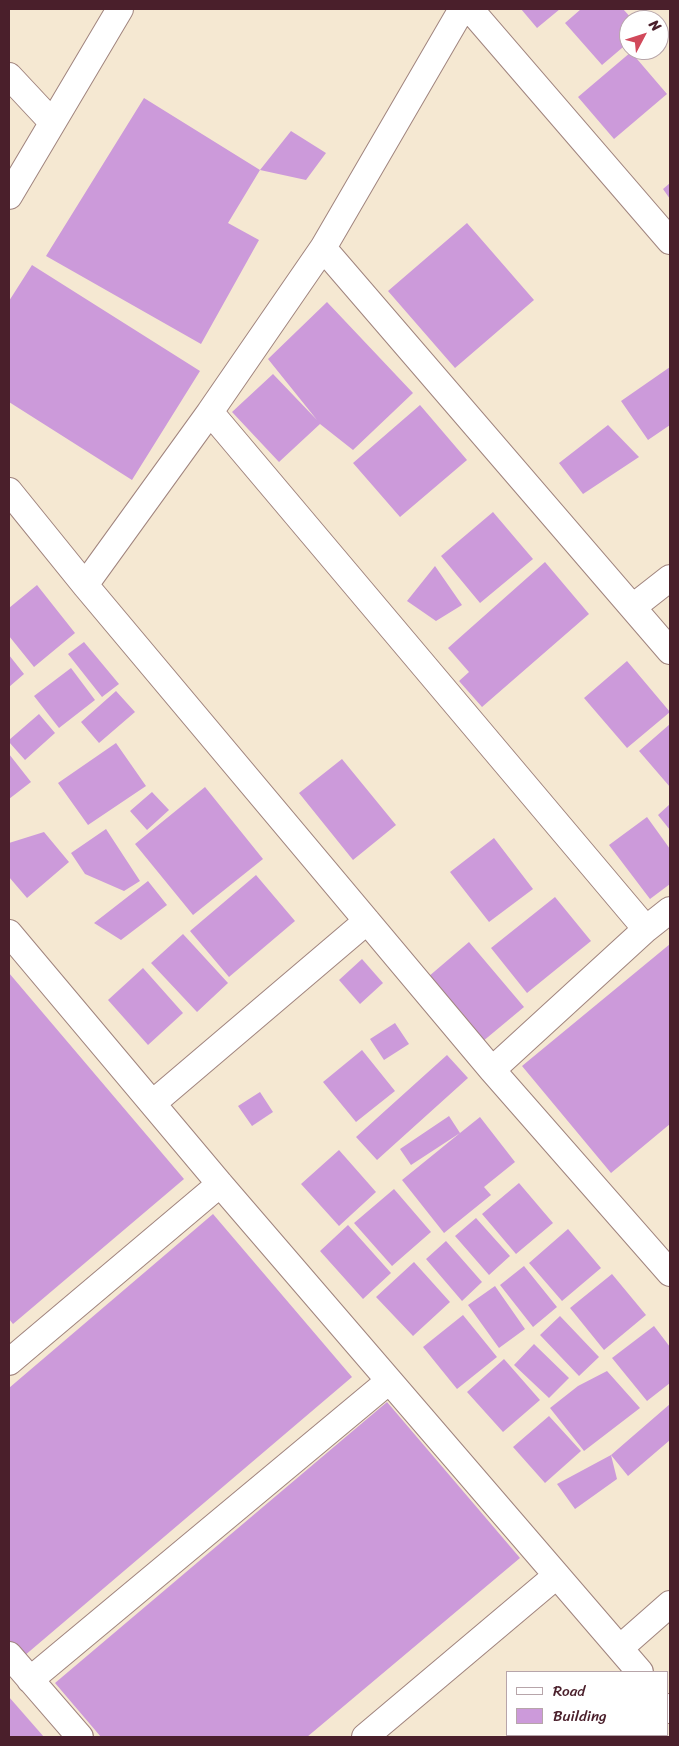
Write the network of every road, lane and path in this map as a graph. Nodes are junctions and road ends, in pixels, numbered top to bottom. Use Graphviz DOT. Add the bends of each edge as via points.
graph roads {
  1 [pos="120,9"];
  2 [pos="462,9"];
  3 [pos="470,9"];
  4 [pos="9,76"];
  5 [pos="52,122"];
  6 [pos="9,196"];
  7 [pos="670,241"];
  8 [pos="323,248"];
  9 [pos="210,412"];
  10 [pos="9,491"];
  11 [pos="670,578"];
  12 [pos="85,585"];
  13 [pos="633,607"];
  14 [pos="670,651"];
  15 [pos="670,910"];
  16 [pos="368,921"];
  17 [pos="646,929"];
  18 [pos="9,933"];
  19 [pos="492,1070"];
  20 [pos="153,1103"];
  21 [pos="220,1184"];
  22 [pos="668,1265"];
  23 [pos="9,1362"];
  24 [pos="389,1381"];
  25 [pos="556,1576"];
  26 [pos="670,1604"];
  27 [pos="620,1648"];
  28 [pos="9,1655"];
  29 [pos="639,1671"];
  30 [pos="30,1680"];
  31 [pos="80,1737"];
  32 [pos="365,1737"];
  1 -- 5 [label="street"];
  2 -- 8 [label="street"];
  3 -- 7 [label="street"];
  4 -- 5 [label="street"];
  5 -- 6 [label="street"];
  8 -- 9 [label="street"];
  8 -- 13 [label="street"];
  9 -- 12 [label="street"];
  9 -- 17 [label="street"];
  10 -- 12 [label="street"];
  11 -- 13 [label="street"];
  12 -- 16 [label="street"];
  13 -- 14 [label="street"];
  15 -- 17 [label="street"];
  16 -- 19 [label="street"];
  16 -- 20 [label="street"];
  17 -- 19 [label="street"];
  18 -- 20 [label="street"];
  19 -- 22 [label="street"];
  20 -- 21 [label="street"];
  21 -- 23 [label="street"];
  21 -- 24 [label="street"];
  24 -- 25 [label="street"];
  24 -- 30 [label="street"];
  25 -- 27 [label="street"];
  25 -- 32 [label="street"];
  26 -- 27 [label="street"];
  27 -- 29 [label="street"];
  28 -- 30 [label="street"];
  30 -- 31 [label="street"];
}
